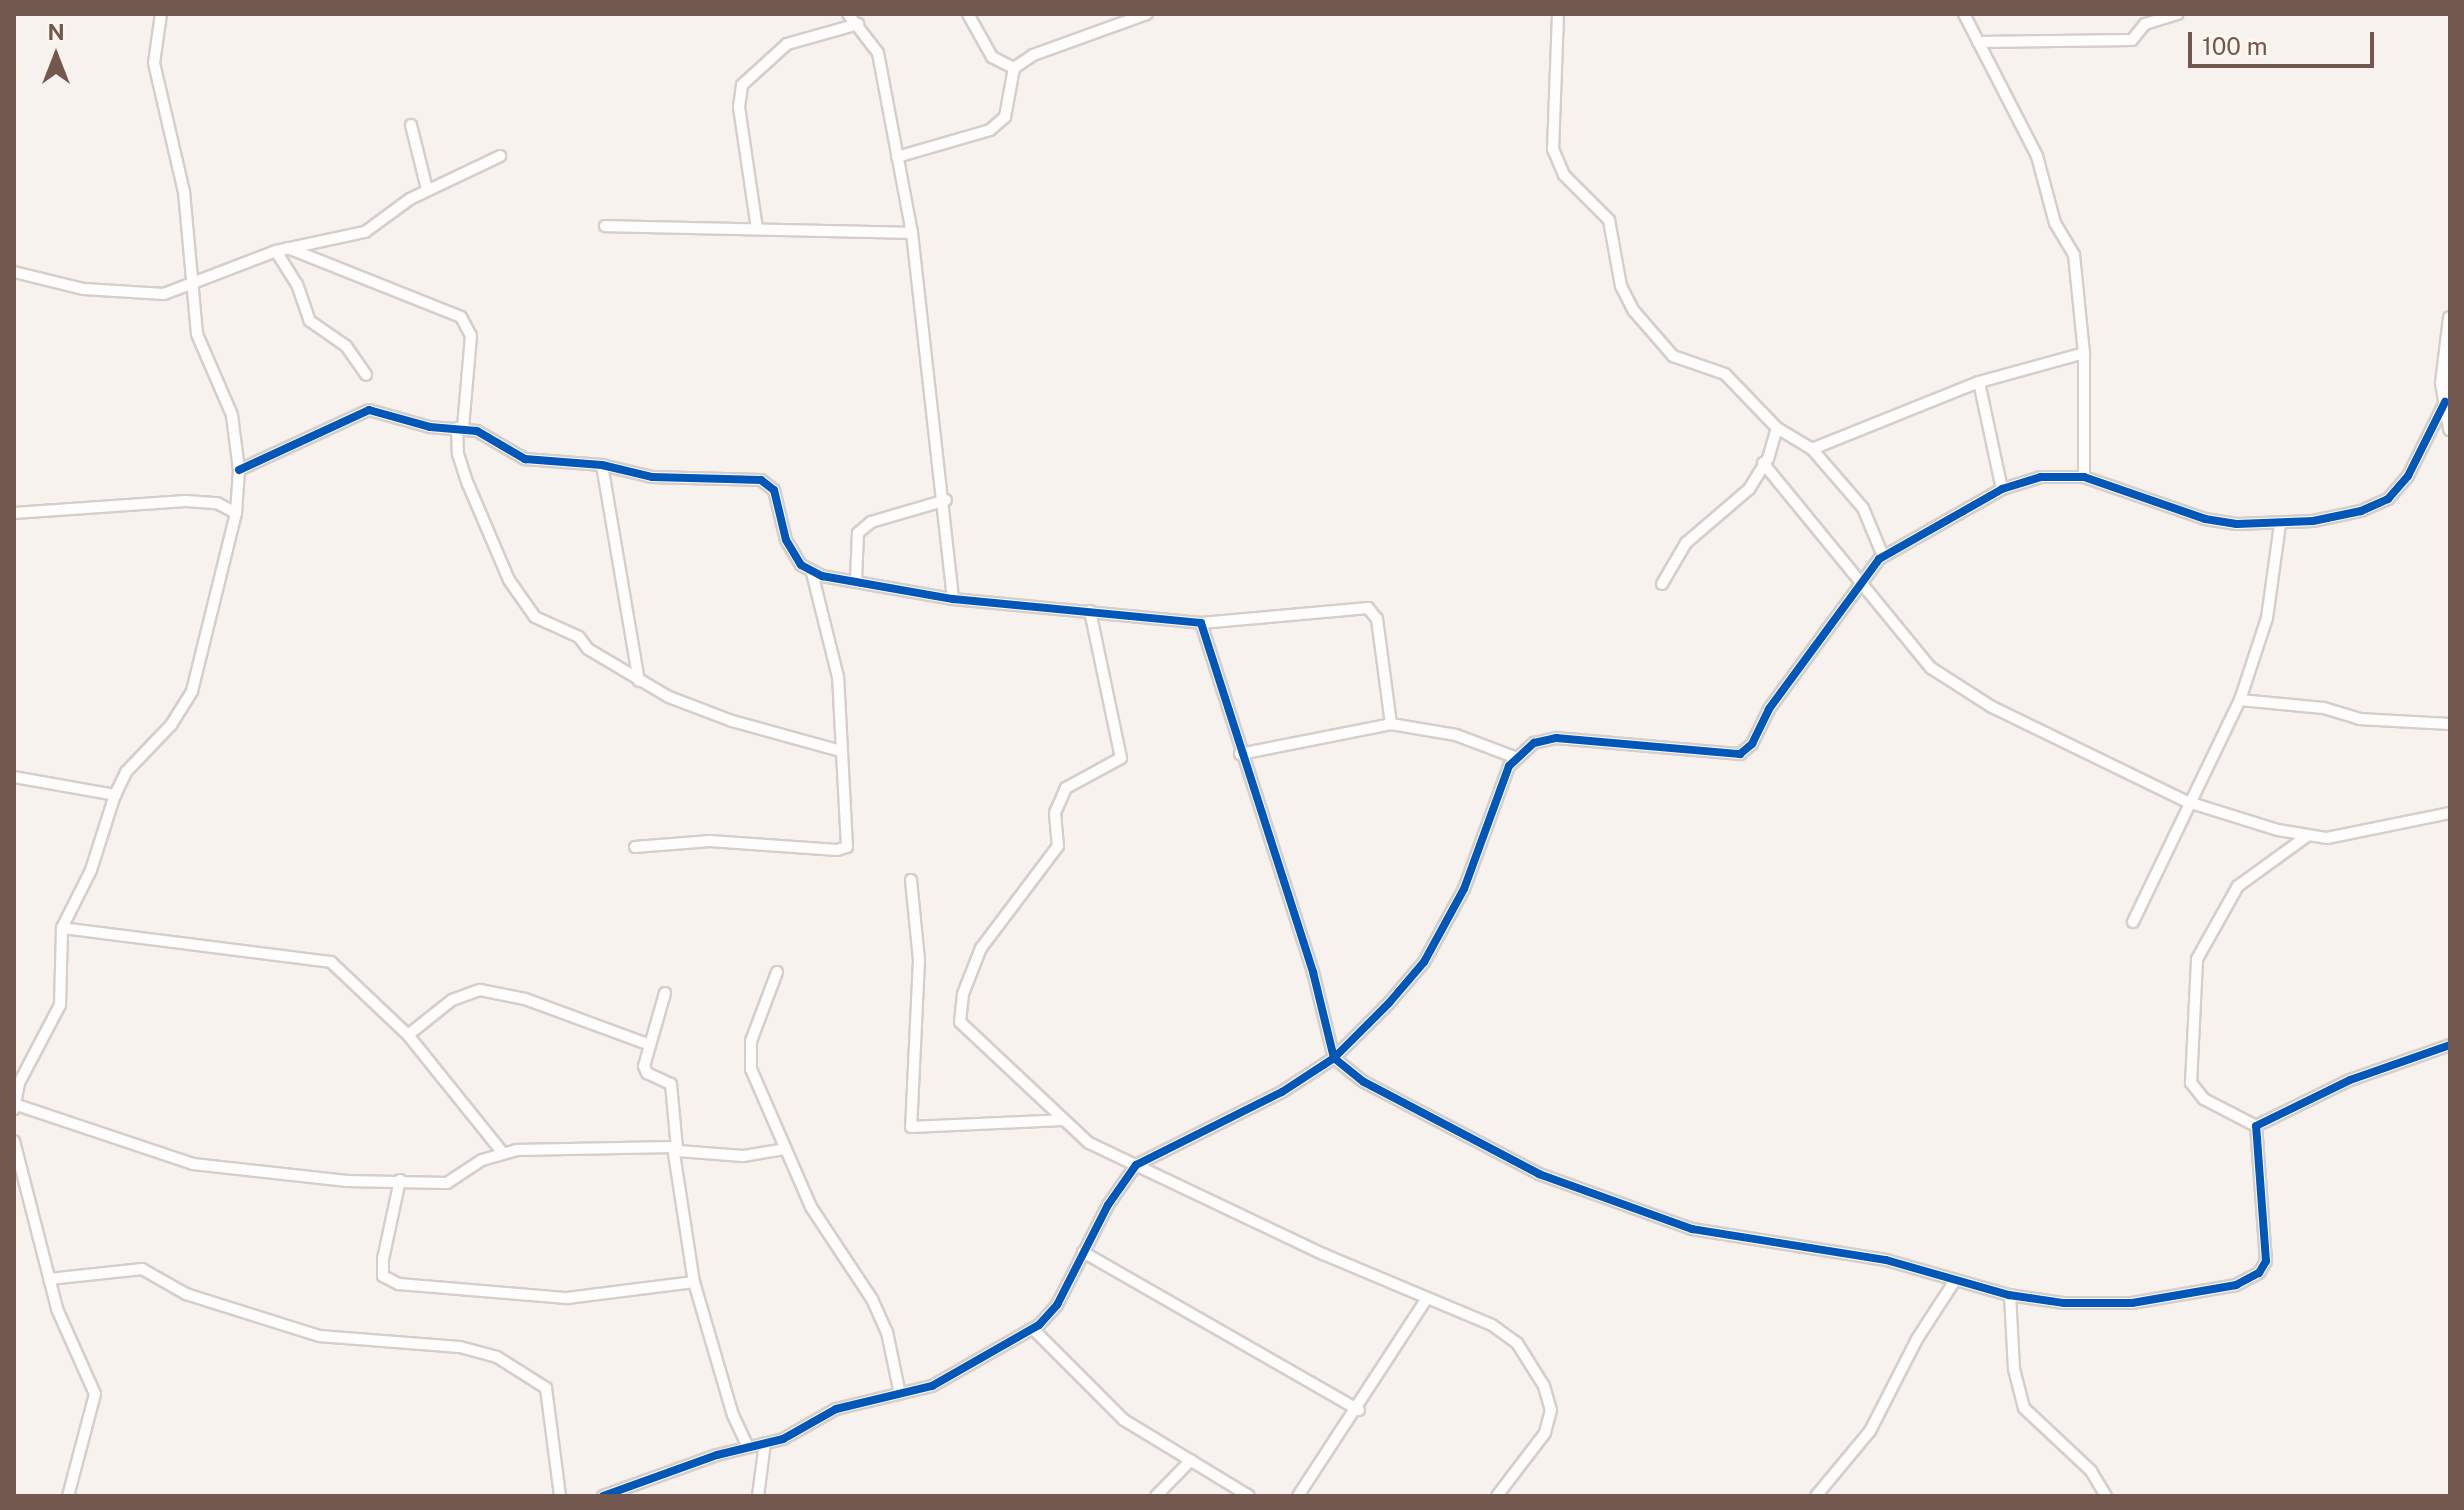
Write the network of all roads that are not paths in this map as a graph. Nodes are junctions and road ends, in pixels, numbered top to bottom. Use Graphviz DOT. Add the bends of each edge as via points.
graph roads {
  1 [pos="161,14"];
  2 [pos="848,14"];
  3 [pos="968,14"];
  4 [pos="1147,14"];
  5 [pos="1558,14"];
  6 [pos="1964,14"];
  7 [pos="2177,14"];
  8 [pos="858,24"];
  9 [pos="1978,42"];
  10 [pos="1014,68"];
  11 [pos="411,125"];
  12 [pos="500,156"];
  13 [pos="897,157"];
  14 [pos="427,189"];
  15 [pos="605,226"];
  16 [pos="757,229"];
  17 [pos="912,233"];
  18 [pos="288,248"];
  19 [pos="276,251"];
  20 [pos="14,272"];
  21 [pos="193,285"];
  22 [pos="2450,318"];
  23 [pos="2084,353"];
  24 [pos="366,375"];
  25 [pos="1979,382"];
  26 [pos="2446,383"];
  27 [pos="2445,402"];
  28 [pos="460,428"];
  29 [pos="1777,428"];
  30 [pos="2450,429"];
  31 [pos="1812,449"];
  32 [pos="1763,463"];
  33 [pos="602,465"];
  34 [pos="239,470"];
  35 [pos="2084,477"];
  36 [pos="2002,489"];
  37 [pos="946,500"];
  38 [pos="14,513"];
  39 [pos="236,513"];
  40 [pos="2280,524"];
  41 [pos="1883,556"];
  42 [pos="812,573"];
  43 [pos="856,580"];
  44 [pos="1862,583"];
  45 [pos="1662,584"];
  46 [pos="953,599"];
  47 [pos="1090,611"];
  48 [pos="1201,623"];
  49 [pos="639,681"];
  50 [pos="2240,700"];
  51 [pos="1391,724"];
  52 [pos="2450,724"];
  53 [pos="841,751"];
  54 [pos="1240,754"];
  55 [pos="1517,758"];
  56 [pos="14,777"];
  57 [pos="115,795"];
  58 [pos="2188,802"];
  59 [pos="2450,813"];
  60 [pos="2307,836"];
  61 [pos="635,847"];
  62 [pos="911,880"];
  63 [pos="2133,922"];
  64 [pos="62,928"];
  65 [pos="777,972"];
  66 [pos="665,993"];
  67 [pos="408,1035"];
  68 [pos="650,1045"];
  69 [pos="2450,1045"];
  70 [pos="1334,1058"];
  71 [pos="14,1107"];
  72 [pos="1063,1120"];
  73 [pos="2256,1126"];
  74 [pos="14,1141"];
  75 [pos="785,1149"];
  76 [pos="677,1150"];
  77 [pos="502,1152"];
  78 [pos="1136,1165"];
  79 [pos="16,1167"];
  80 [pos="400,1180"];
  81 [pos="22,1183"];
  82 [pos="14,1196"];
  83 [pos="1083,1252"];
  84 [pos="49,1279"];
  85 [pos="694,1282"];
  86 [pos="1954,1282"];
  87 [pos="2010,1295"];
  88 [pos="1426,1300"];
  89 [pos="1033,1329"];
  90 [pos="900,1394"];
  91 [pos="1359,1410"];
  92 [pos="765,1443"];
  93 [pos="747,1445"];
  94 [pos="1191,1460"];
  95 [pos="1824,1492"];
  96 [pos="68,1496"];
  97 [pos="560,1496"];
  98 [pos="603,1496"];
  99 [pos="758,1496"];
  100 [pos="1156,1496"];
  101 [pos="1249,1496"];
  102 [pos="1298,1496"];
  103 [pos="1497,1496"];
  104 [pos="1816,1496"];
  105 [pos="2106,1496"];
  1 -- 21 [label="street" via="154,63 184,192"];
  2 -- 8 [label="street"];
  3 -- 10 [label="street" via="992,57"];
  4 -- 10 [label="street" via="1033,55"];
  5 -- 29 [label="street" via="1553,149 1564,175 1609,220 1621,286 1634,311 1673,356 1725,374"];
  6 -- 9 [label="street"];
  7 -- 9 [label="street" via="2145,24 2132,40"];
  8 -- 13 [label="street" via="878,53"];
  8 -- 16 [label="street" via="787,44 742,85 742,134"];
  9 -- 23 [label="street" via="2037,156 2055,223 2074,255"];
  10 -- 13 [label="street" via="1001,123"];
  11 -- 14 [label="street"];
  12 -- 14 [label="street"];
  13 -- 17 [label="street"];
  14 -- 18 [label="street" via="365,232"];
  15 -- 16 [label="street"];
  16 -- 17 [label="street"];
  17 -- 37 [label="street" via="925,375"];
  18 -- 19 [label="street"];
  18 -- 28 [label="street" via="461,317 471,336"];
  19 -- 21 [label="street"];
  19 -- 24 [label="street" via="297,284 310,321 342,341"];
  20 -- 21 [label="street" via="135,296"];
  21 -- 34 [label="street" via="197,334 232,415"];
  22 -- 26 [label="street"];
  23 -- 25 [label="street"];
  23 -- 35 [label="street"];
  25 -- 31 [label="street"];
  25 -- 36 [label="street"];
  26 -- 27 [label="street"];
  27 -- 30 [label="street"];
  27 -- 40 [label="street" via="2408,476 2388,499 2361,511"];
  28 -- 33 [label="street" via="487,434 525,459"];
  28 -- 34 [label="street" via="361,410 330,431"];
  28 -- 49 [label="street" via="464,472 504,569 525,605 543,624 579,637 588,649"];
  29 -- 31 [label="street"];
  29 -- 32 [label="street"];
  31 -- 41 [label="street" via="1863,508"];
  32 -- 44 [label="street"];
  32 -- 45 [label="street" via="1749,489 1686,543"];
  33 -- 42 [label="street" via="652,477 769,483 786,540"];
  33 -- 49 [label="street"];
  34 -- 39 [label="street"];
  35 -- 36 [label="street" via="2041,477"];
  35 -- 40 [label="street" via="2205,519"];
  36 -- 41 [label="street"];
  37 -- 43 [label="street" via="871,522 858,533"];
  37 -- 46 [label="street"];
  38 -- 39 [label="street" via="186,501 217,503"];
  39 -- 57 [label="street" via="192,691 171,725 126,772"];
  40 -- 50 [label="street" via="2267,618"];
  41 -- 44 [label="street"];
  42 -- 43 [label="street"];
  42 -- 53 [label="street" via="838,677"];
  43 -- 46 [label="street"];
  44 -- 55 [label="street" via="1769,709 1747,751 1556,738 1534,743"];
  44 -- 58 [label="street" via="1931,668 1992,707"];
  46 -- 47 [label="street"];
  47 -- 48 [label="street"];
  47 -- 72 [label="street" via="1121,758 1066,788 1055,813 1058,846 981,948 959,1019"];
  48 -- 51 [label="street" via="1368,608 1377,619"];
  48 -- 54 [label="street"];
  49 -- 53 [label="street" via="732,721"];
  50 -- 52 [label="street" via="2324,708 2359,719"];
  50 -- 58 [label="street"];
  51 -- 54 [label="street"];
  51 -- 55 [label="street" via="1456,735"];
  53 -- 61 [label="street" via="848,842 843,850 710,841"];
  54 -- 70 [label="street" via="1313,972"];
  55 -- 70 [label="street" via="1495,795 1464,889 1424,962"];
  56 -- 57 [label="street"];
  57 -- 64 [label="street" via="91,870"];
  58 -- 60 [label="street"];
  58 -- 63 [label="street"];
  59 -- 60 [label="street" via="2371,833"];
  60 -- 73 [label="street" via="2238,886 2197,959 2191,1083 2204,1099"];
  62 -- 72 [label="street" via="919,960 911,1127"];
  64 -- 67 [label="street" via="324,959"];
  64 -- 71 [label="street" via="60,1005 19,1083"];
  65 -- 75 [label="street" via="748,1055"];
  66 -- 68 [label="street"];
  67 -- 68 [label="street" via="452,1000 480,990 525,999"];
  67 -- 77 [label="street"];
  68 -- 76 [label="street" via="644,1070 671,1084"];
  69 -- 73 [label="street" via="2350,1080"];
  70 -- 78 [label="street" via="1282,1092"];
  70 -- 86 [label="street" via="1364,1082 1539,1174 1613,1201 1692,1229 1886,1260"];
  71 -- 80 [label="street" via="203,1166 347,1181"];
  72 -- 78 [label="street" via="1089,1143"];
  73 -- 87 [label="street" via="2266,1261 2259,1273 2236,1285 2132,1303 2064,1303"];
  74 -- 79 [label="street"];
  75 -- 76 [label="street" via="743,1156"];
  75 -- 90 [label="street" via="811,1207 872,1299 887,1332"];
  76 -- 77 [label="street" via="587,1146"];
  76 -- 85 [label="street"];
  77 -- 80 [label="street" via="482,1160 455,1182"];
  78 -- 83 [label="street"];
  78 -- 88 [label="street"];
  79 -- 81 [label="street"];
  80 -- 85 [label="street" via="383,1259 383,1276 399,1284 567,1298"];
  81 -- 82 [label="street"];
  81 -- 84 [label="street"];
  83 -- 89 [label="street" via="1057,1305"];
  83 -- 91 [label="street"];
  84 -- 96 [label="street" via="63,1327 95,1394"];
  84 -- 97 [label="street" via="142,1269 186,1294 334,1340 460,1347 497,1357 546,1388"];
  85 -- 93 [label="street" via="733,1415"];
  86 -- 87 [label="street"];
  86 -- 95 [label="street" via="1917,1339 1870,1431"];
  87 -- 105 [label="street" via="2014,1369 2024,1408 2091,1471"];
  88 -- 91 [label="street"];
  88 -- 103 [label="street" via="1492,1325 1517,1343 1544,1386 1551,1410 1545,1433"];
  89 -- 90 [label="street" via="957,1374"];
  89 -- 94 [label="street" via="1124,1420"];
  90 -- 92 [label="street" via="836,1409 783,1439"];
  91 -- 102 [label="street"];
  92 -- 93 [label="street"];
  92 -- 99 [label="street"];
  93 -- 98 [label="street"];
  94 -- 100 [label="street"];
  94 -- 101 [label="street"];
  95 -- 104 [label="street"];
}
